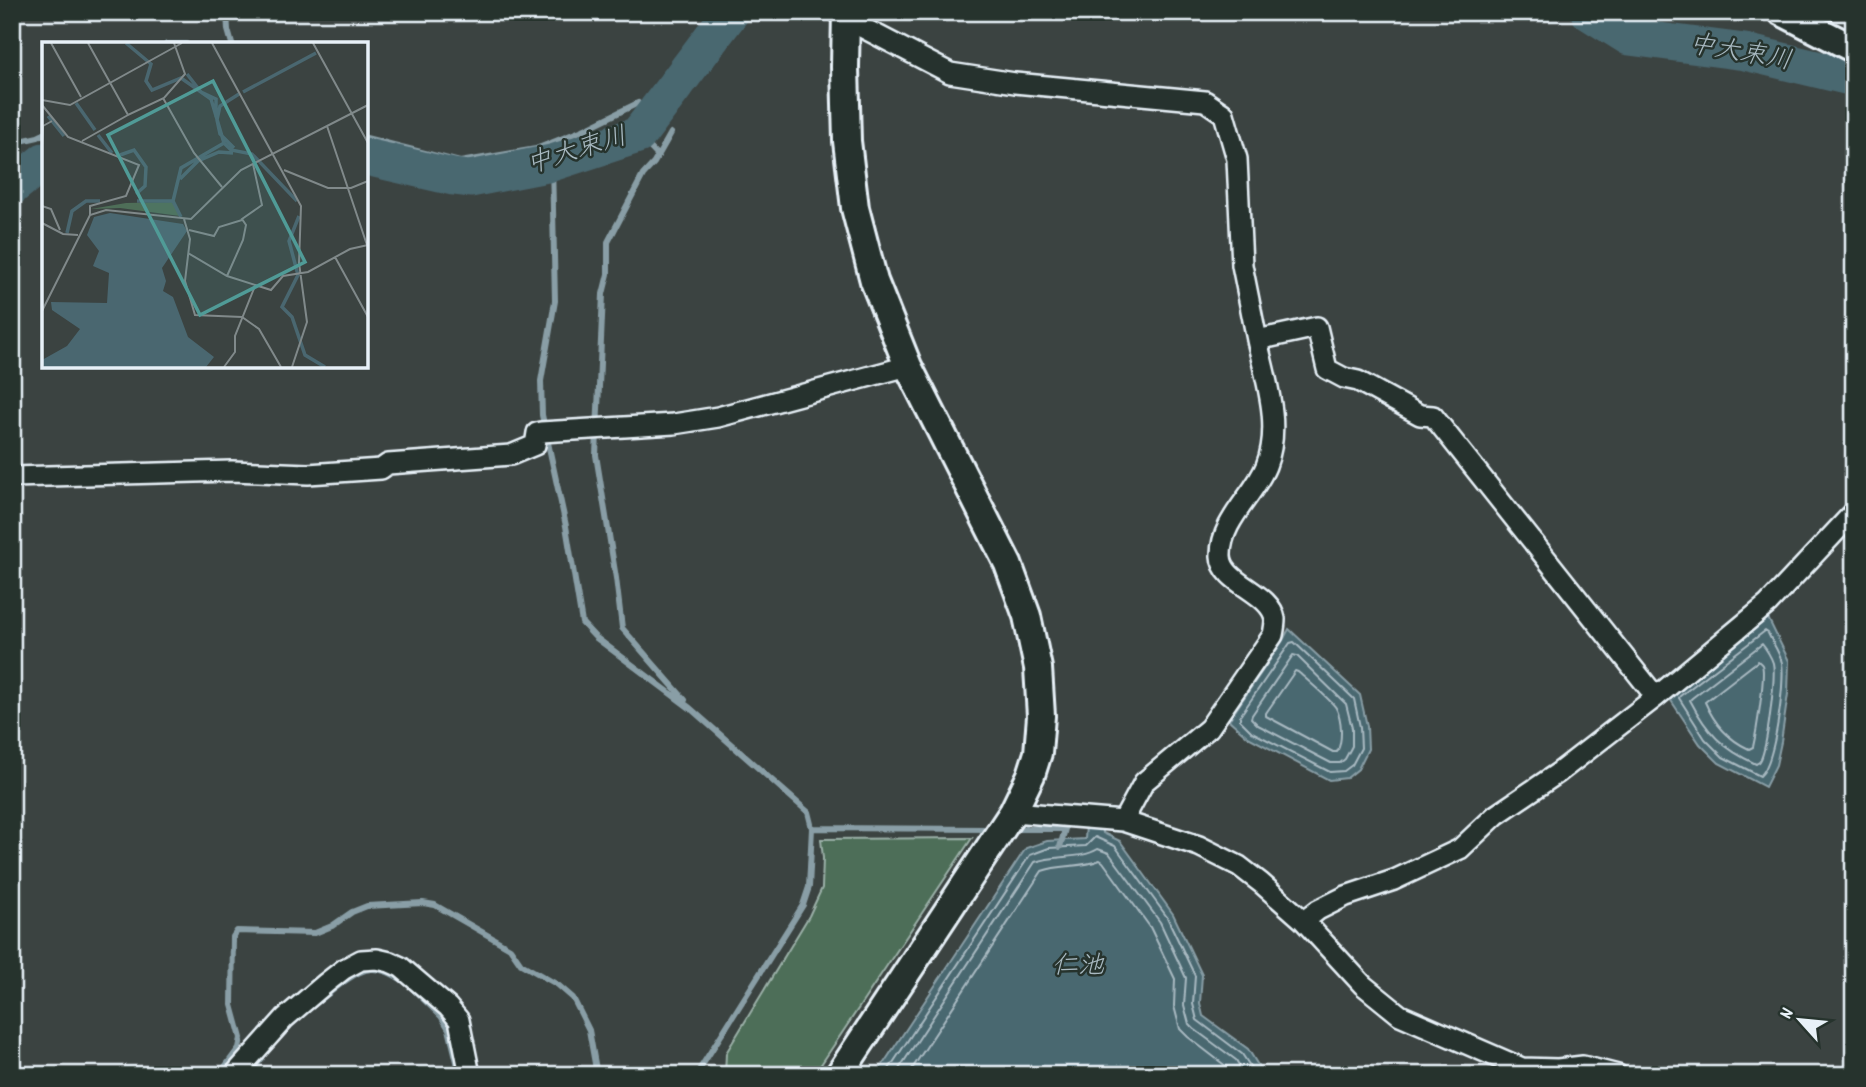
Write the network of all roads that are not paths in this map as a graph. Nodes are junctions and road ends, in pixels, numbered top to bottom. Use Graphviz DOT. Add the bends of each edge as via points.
graph roads {
  1 [pos="1782,12"];
  2 [pos="846,15"];
  3 [pos="1854,48"];
  4 [pos="1257,340"];
  5 [pos="908,366"];
  6 [pos="12,477"];
  7 [pos="1854,512"];
  8 [pos="1656,697"];
  9 [pos="1123,821"];
  10 [pos="1006,823"];
  11 [pos="1304,921"];
  12 [pos="234,1075"];
  13 [pos="470,1075"];
  14 [pos="839,1075"];
  15 [pos="1618,1075"];
  1 -- 3 [label="street"];
  2 -- 4 [label="street" via="950,73 1205,101 1224,114 1237,159 1242,265"];
  2 -- 5 [label="street" via="847,141 855,208 874,281"];
  4 -- 8 [label="street" via="1317,327 1327,369 1420,415 1433,416"];
  4 -- 9 [label="street" via="1271,399 1274,438 1266,467 1221,542 1221,560 1233,578 1266,602 1275,617 1273,635 1209,728 1144,782"];
  5 -- 6 [label="street" via="718,417 545,431 537,433 535,445 511,455 308,474 232,471"];
  5 -- 10 [label="street" via="1008,564 1027,617 1038,668 1038,753"];
  7 -- 8 [label="street" via="1768,604"];
  8 -- 11 [label="street" via="1558,773 1496,814 1460,849 1394,880 1346,896"];
  9 -- 10 [label="street"];
  9 -- 11 [label="street" via="1199,846 1239,866"];
  10 -- 14 [label="street"];
  11 -- 15 [label="street" via="1363,985 1400,1015 1522,1068 1583,1066"];
  12 -- 13 [label="street" via="285,1017 326,982 361,960 377,959 401,967 459,1020"];
}
